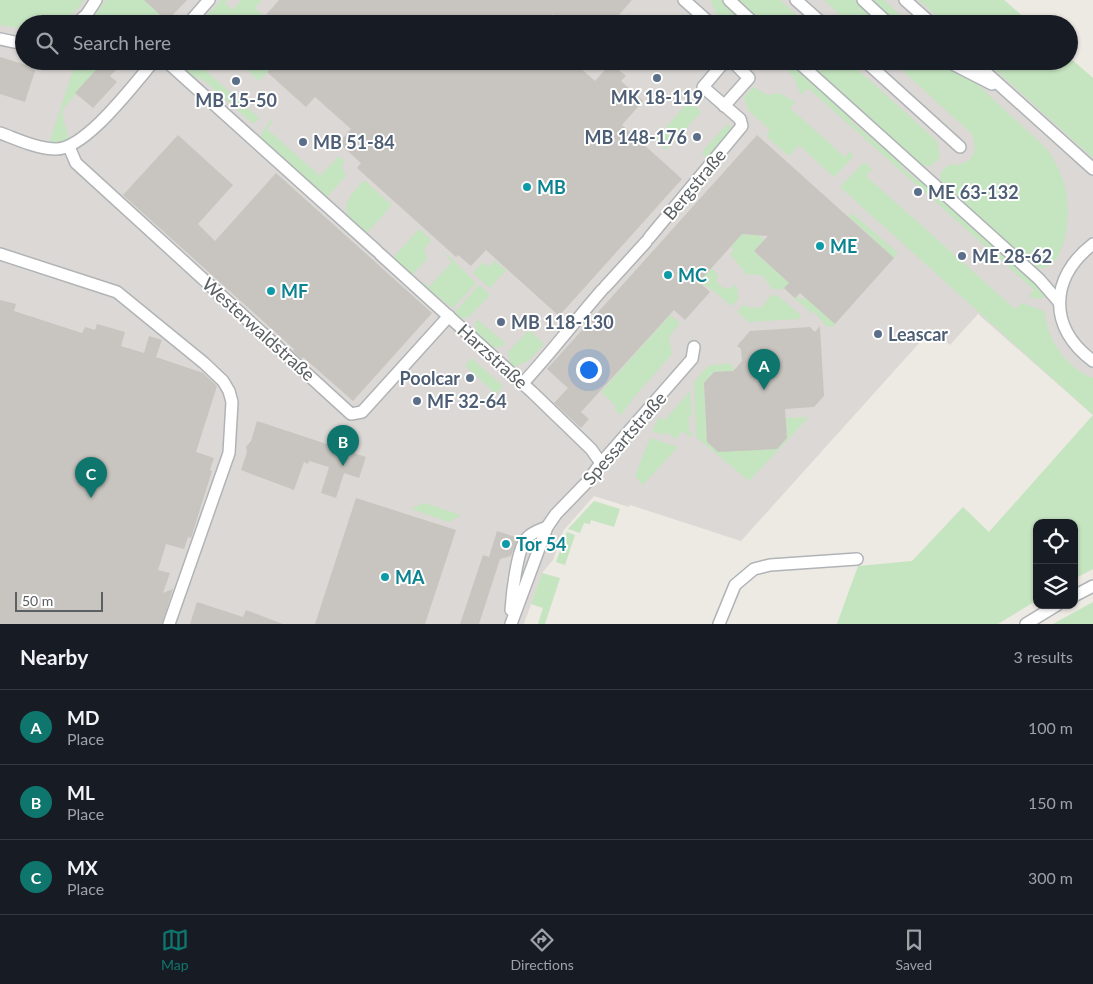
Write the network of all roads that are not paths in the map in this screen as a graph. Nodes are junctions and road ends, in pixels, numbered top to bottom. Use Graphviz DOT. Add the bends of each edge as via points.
graph roads {
  1 [pos="96,0"];
  2 [pos="209,0"];
  3 [pos="684,0"];
  4 [pos="729,0"];
  5 [pos="796,0"];
  6 [pos="863,0"];
  7 [pos="905,0"];
  8 [pos="86,15"];
  9 [pos="196,15"];
  10 [pos="701,15"];
  11 [pos="745,15"];
  12 [pos="813,15"];
  13 [pos="880,15"];
  14 [pos="922,15"];
  15 [pos="0,39"];
  16 [pos="15,42"];
  17 [pos="146,70"];
  18 [pos="176,70"];
  19 [pos="717,70"];
  20 [pos="741,70"];
  21 [pos="807,70"];
  22 [pos="874,70"];
  23 [pos="965,70"];
  24 [pos="983,70"];
  25 [pos="1006,90"];
  26 [pos="724,106"];
  27 [pos="0,134"];
  28 [pos="69,147"];
  29 [pos="960,147"];
  30 [pos="1093,169"];
  31 [pos="1093,244"];
  32 [pos="0,254"];
  33 [pos="1059,302"];
  34 [pos="449,316"];
  35 [pos="694,347"];
  36 [pos="1093,361"];
  37 [pos="523,383"];
  38 [pos="600,463"];
  39 [pos="548,527"];
  40 [pos="857,559"];
  41 [pos="1093,586"];
  42 [pos="1078,594"];
  43 [pos="1050,609"];
  44 [pos="169,624"];
  45 [pos="510,624"];
  46 [pos="719,624"];
  47 [pos="1026,624"];
  1 -- 8 [label="street"];
  2 -- 9 [label="street"];
  3 -- 10 [label="street"];
  4 -- 11 [label="street"];
  5 -- 12 [label="street"];
  6 -- 13 [label="street"];
  7 -- 14 [label="street"];
  15 -- 16 [label="street"];
  17 -- 28 [label="street" via="91,132"];
  18 -- 34 [label="street, Harzstraße"];
  19 -- 26 [label="street" via="703,87"];
  20 -- 26 [label="street" via="749,78"];
  21 -- 33 [label="street" via="1040,279"];
  22 -- 29 [label="street"];
  23 -- 25 [label="street"];
  24 -- 25 [label="street"];
  25 -- 30 [label="street"];
  26 -- 37 [label="street, Bergstraße" via="740,119 742,126 739,131"];
  27 -- 28 [label="street" via="45,148"];
  28 -- 34 [label="street, Westerwaldstraße" via="76,163 351,414 362,412"];
  31 -- 33 [label="street" via="1068,268"];
  32 -- 44 [label="street" via="116,292 204,363 229,391 232,402 229,453"];
  33 -- 36 [label="street" via="1061,320 1068,336"];
  34 -- 37 [label="street, Harzstraße"];
  35 -- 38 [label="street, Spessartstraße" via="692,359"];
  37 -- 38 [label="street, Harzstraße" via="591,448"];
  38 -- 39 [label="street, Spessartstraße"];
  39 -- 45 [label="street"];
  39 -- 45 [label="street" via="525,539 517,568"];
  40 -- 46 [label="street" via="770,564 754,569 735,585"];
  41 -- 42 [label="street"];
  43 -- 47 [label="street"];
}
